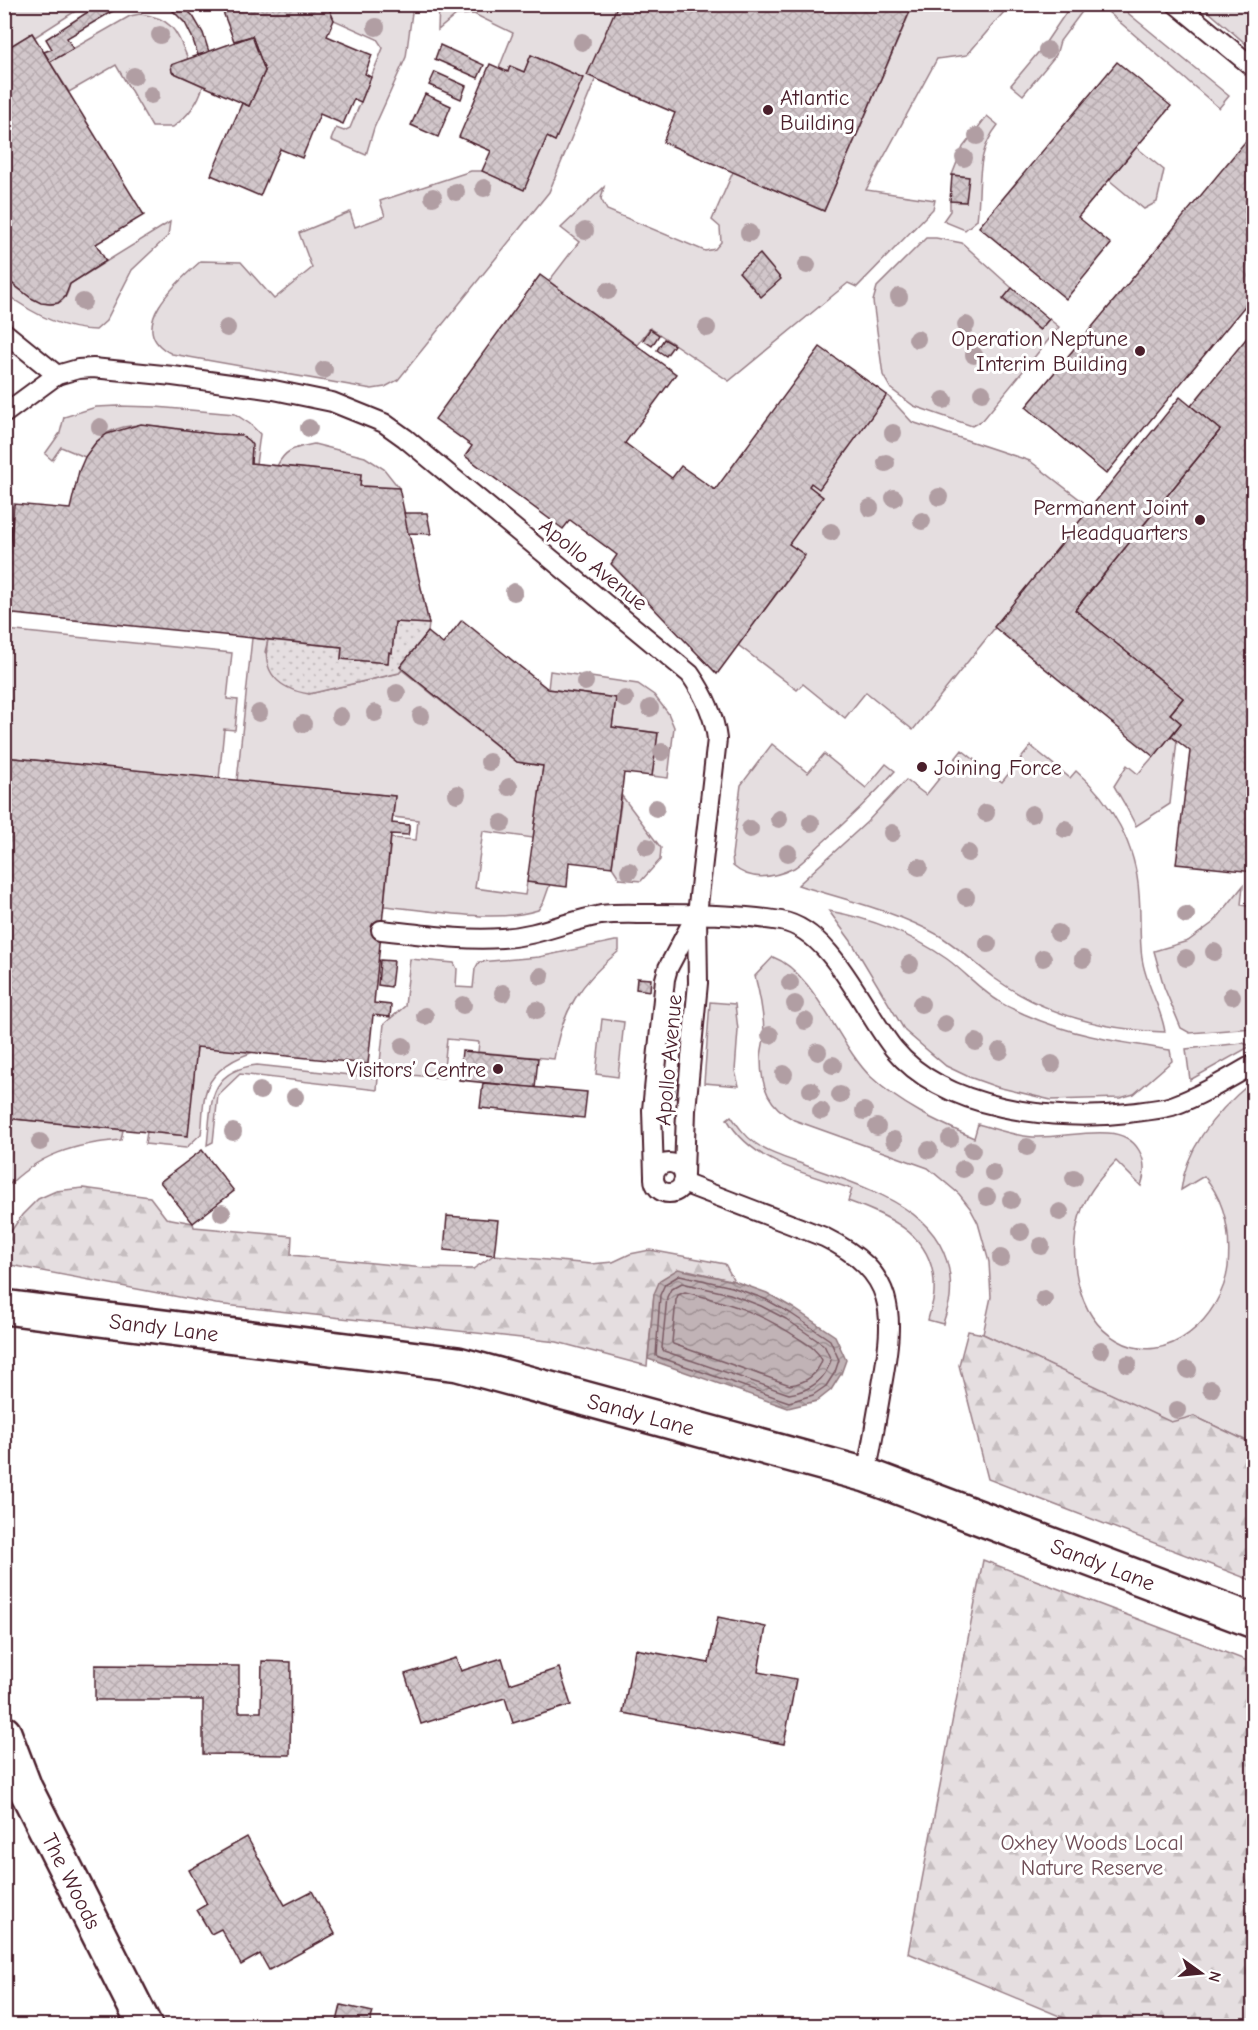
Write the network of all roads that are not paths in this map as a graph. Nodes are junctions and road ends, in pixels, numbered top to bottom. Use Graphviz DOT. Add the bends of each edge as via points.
graph roads {
  1 [pos="1176,4"];
  2 [pos="1254,68"];
  3 [pos="4,332"];
  4 [pos="57,375"];
  5 [pos="4,414"];
  6 [pos="697,914"];
  7 [pos="381,930"];
  8 [pos="1254,1064"];
  9 [pos="684,1178"];
  10 [pos="4,1307"];
  11 [pos="866,1475"];
  12 [pos="1254,1620"];
  13 [pos="4,1733"];
  14 [pos="145,2025"];
  1 -- 2 [label="lane"];
  3 -- 4 [label="lane"];
  4 -- 5 [label="lane, Apollo Avenue"];
  4 -- 6 [label="lane, Apollo Avenue" via="78,369 108,369 264,389 332,402 384,423 673,659 700,690 712,714 717,738"];
  6 -- 7 [label="lane" via="602,915 543,932 501,938"];
  6 -- 8 [label="lane" via="781,921 805,929 833,959 895,1051 925,1076 972,1099 1019,1111 1072,1117 1120,1114 1170,1106 1201,1094"];
  6 -- 9 [label="lane, Apollo Avenue" via="698,983"];
  6 -- 9 [label="lane" via="665,979 652,1110 654,1176 658,1189 667,1194 677,1191"];
  9 -- 11 [label="lane" via="844,1247 867,1265 882,1286 890,1318 889,1345"];
  10 -- 11 [label="main road, Sandy Lane" via="458,1364"];
  11 -- 12 [label="main road, Sandy Lane"];
  13 -- 14 [label="main road, The Woods" via="25,1788"];
}
